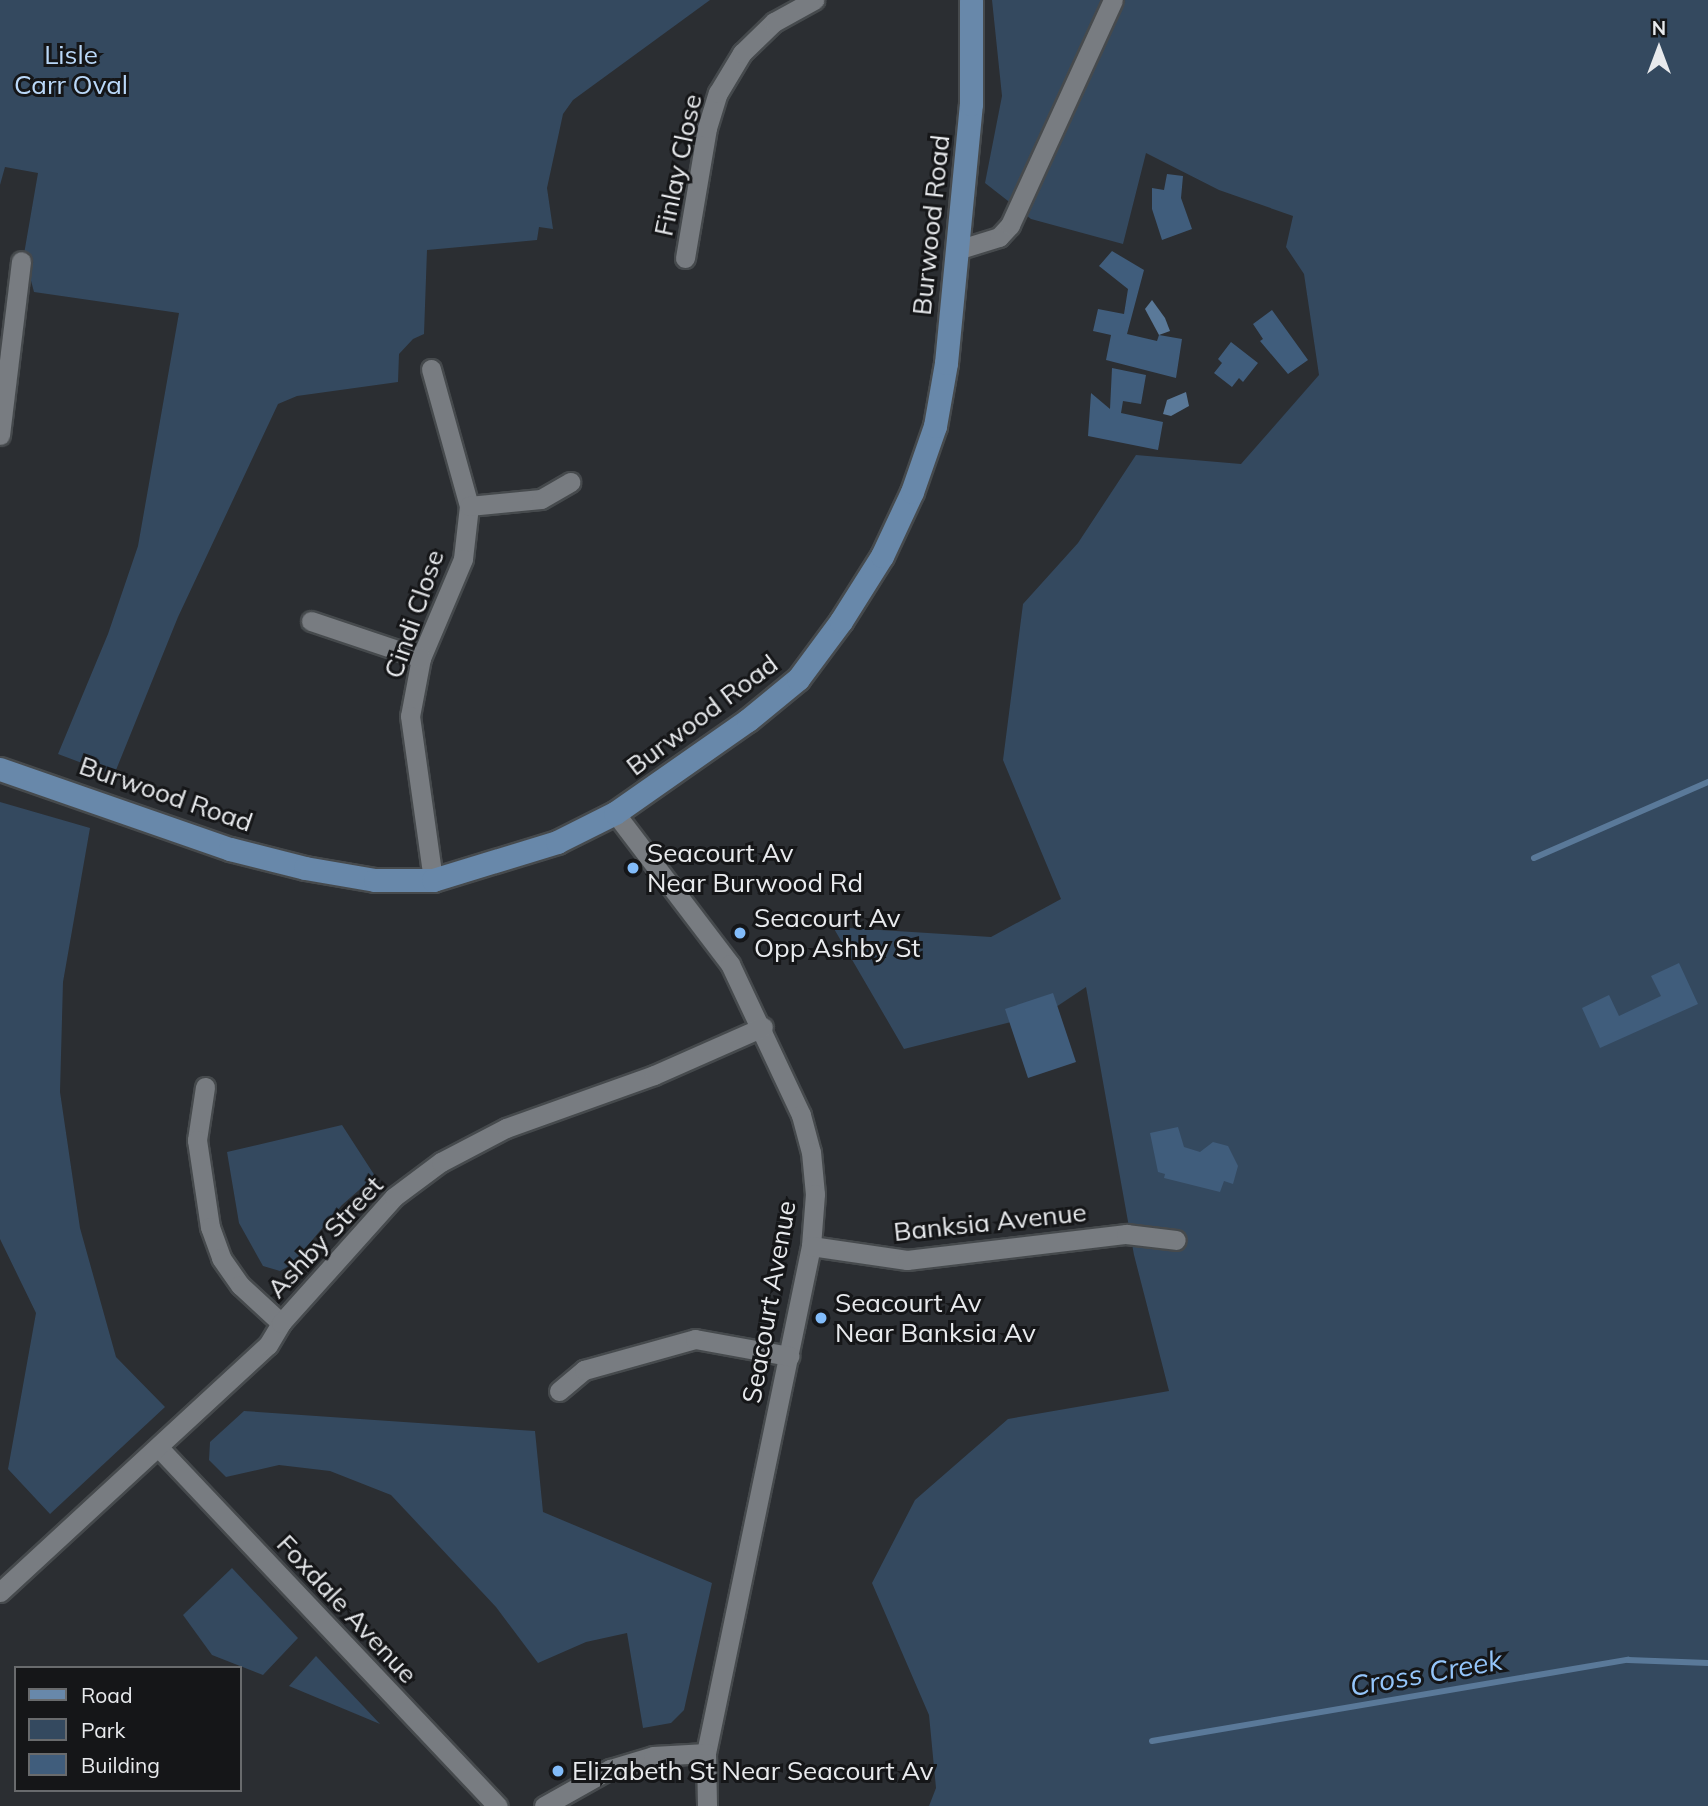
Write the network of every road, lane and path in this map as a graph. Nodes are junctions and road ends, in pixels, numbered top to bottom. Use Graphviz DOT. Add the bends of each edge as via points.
graph roads {
  1 [pos="814,0"];
  2 [pos="971,0"];
  3 [pos="1113,0"];
  4 [pos="957,250"];
  5 [pos="685,258"];
  6 [pos="21,261"];
  7 [pos="431,369"];
  8 [pos="0,435"];
  9 [pos="570,482"];
  10 [pos="469,506"];
  11 [pos="311,621"];
  12 [pos="421,659"];
  13 [pos="0,769"];
  14 [pos="615,813"];
  15 [pos="433,880"];
  16 [pos="763,1027"];
  17 [pos="205,1087"];
  18 [pos="1176,1240"];
  19 [pos="811,1246"];
  20 [pos="281,1323"];
  21 [pos="789,1356"];
  22 [pos="559,1391"];
  23 [pos="159,1448"];
  24 [pos="0,1592"];
  25 [pos="706,1753"];
  26 [pos="498,1806"];
  27 [pos="544,1806"];
  28 [pos="707,1806"];
  1 -- 5 [label="street, Finlay Close" via="774,22 742,53 718,93 707,128"];
  2 -- 4 [label="main road, Burwood Road" via="971,104"];
  3 -- 4 [label="street" via="1010,225 999,237"];
  4 -- 14 [label="main road, Burwood Road" via="935,426 912,492 881,556 798,679 686,766"];
  6 -- 8 [label="street"];
  7 -- 10 [label="street, Cindi Close"];
  9 -- 10 [label="street" via="541,499"];
  10 -- 12 [label="street, Cindi Close" via="463,559"];
  11 -- 12 [label="street"];
  12 -- 15 [label="street, Cindi Close" via="410,716 411,748"];
  13 -- 15 [label="main road, Burwood Road" via="230,849 374,880"];
  14 -- 15 [label="main road, Burwood Road" via="556,842"];
  14 -- 16 [label="street, Seacourt Avenue" via="709,929"];
  16 -- 19 [label="street, Seacourt Avenue" via="801,1115 811,1153 815,1194"];
  16 -- 20 [label="street, Ashby Street" via="654,1075 506,1128 441,1162 394,1197"];
  17 -- 20 [label="street" via="197,1140 210,1227 221,1258 240,1285"];
  18 -- 19 [label="street, Banksia Avenue" via="1126,1234 886,1261"];
  19 -- 21 [label="street, Seacourt Avenue"];
  20 -- 23 [label="street, Ashby Street" via="268,1345"];
  21 -- 22 [label="street" via="695,1339 583,1370"];
  21 -- 25 [label="street, Seacourt Avenue"];
  23 -- 24 [label="street, Ashby Street"];
  23 -- 26 [label="street, Foxdale Avenue"];
  25 -- 27 [label="street" via="653,1756 610,1769"];
  25 -- 28 [label="street, Seacourt Avenue"];
}
